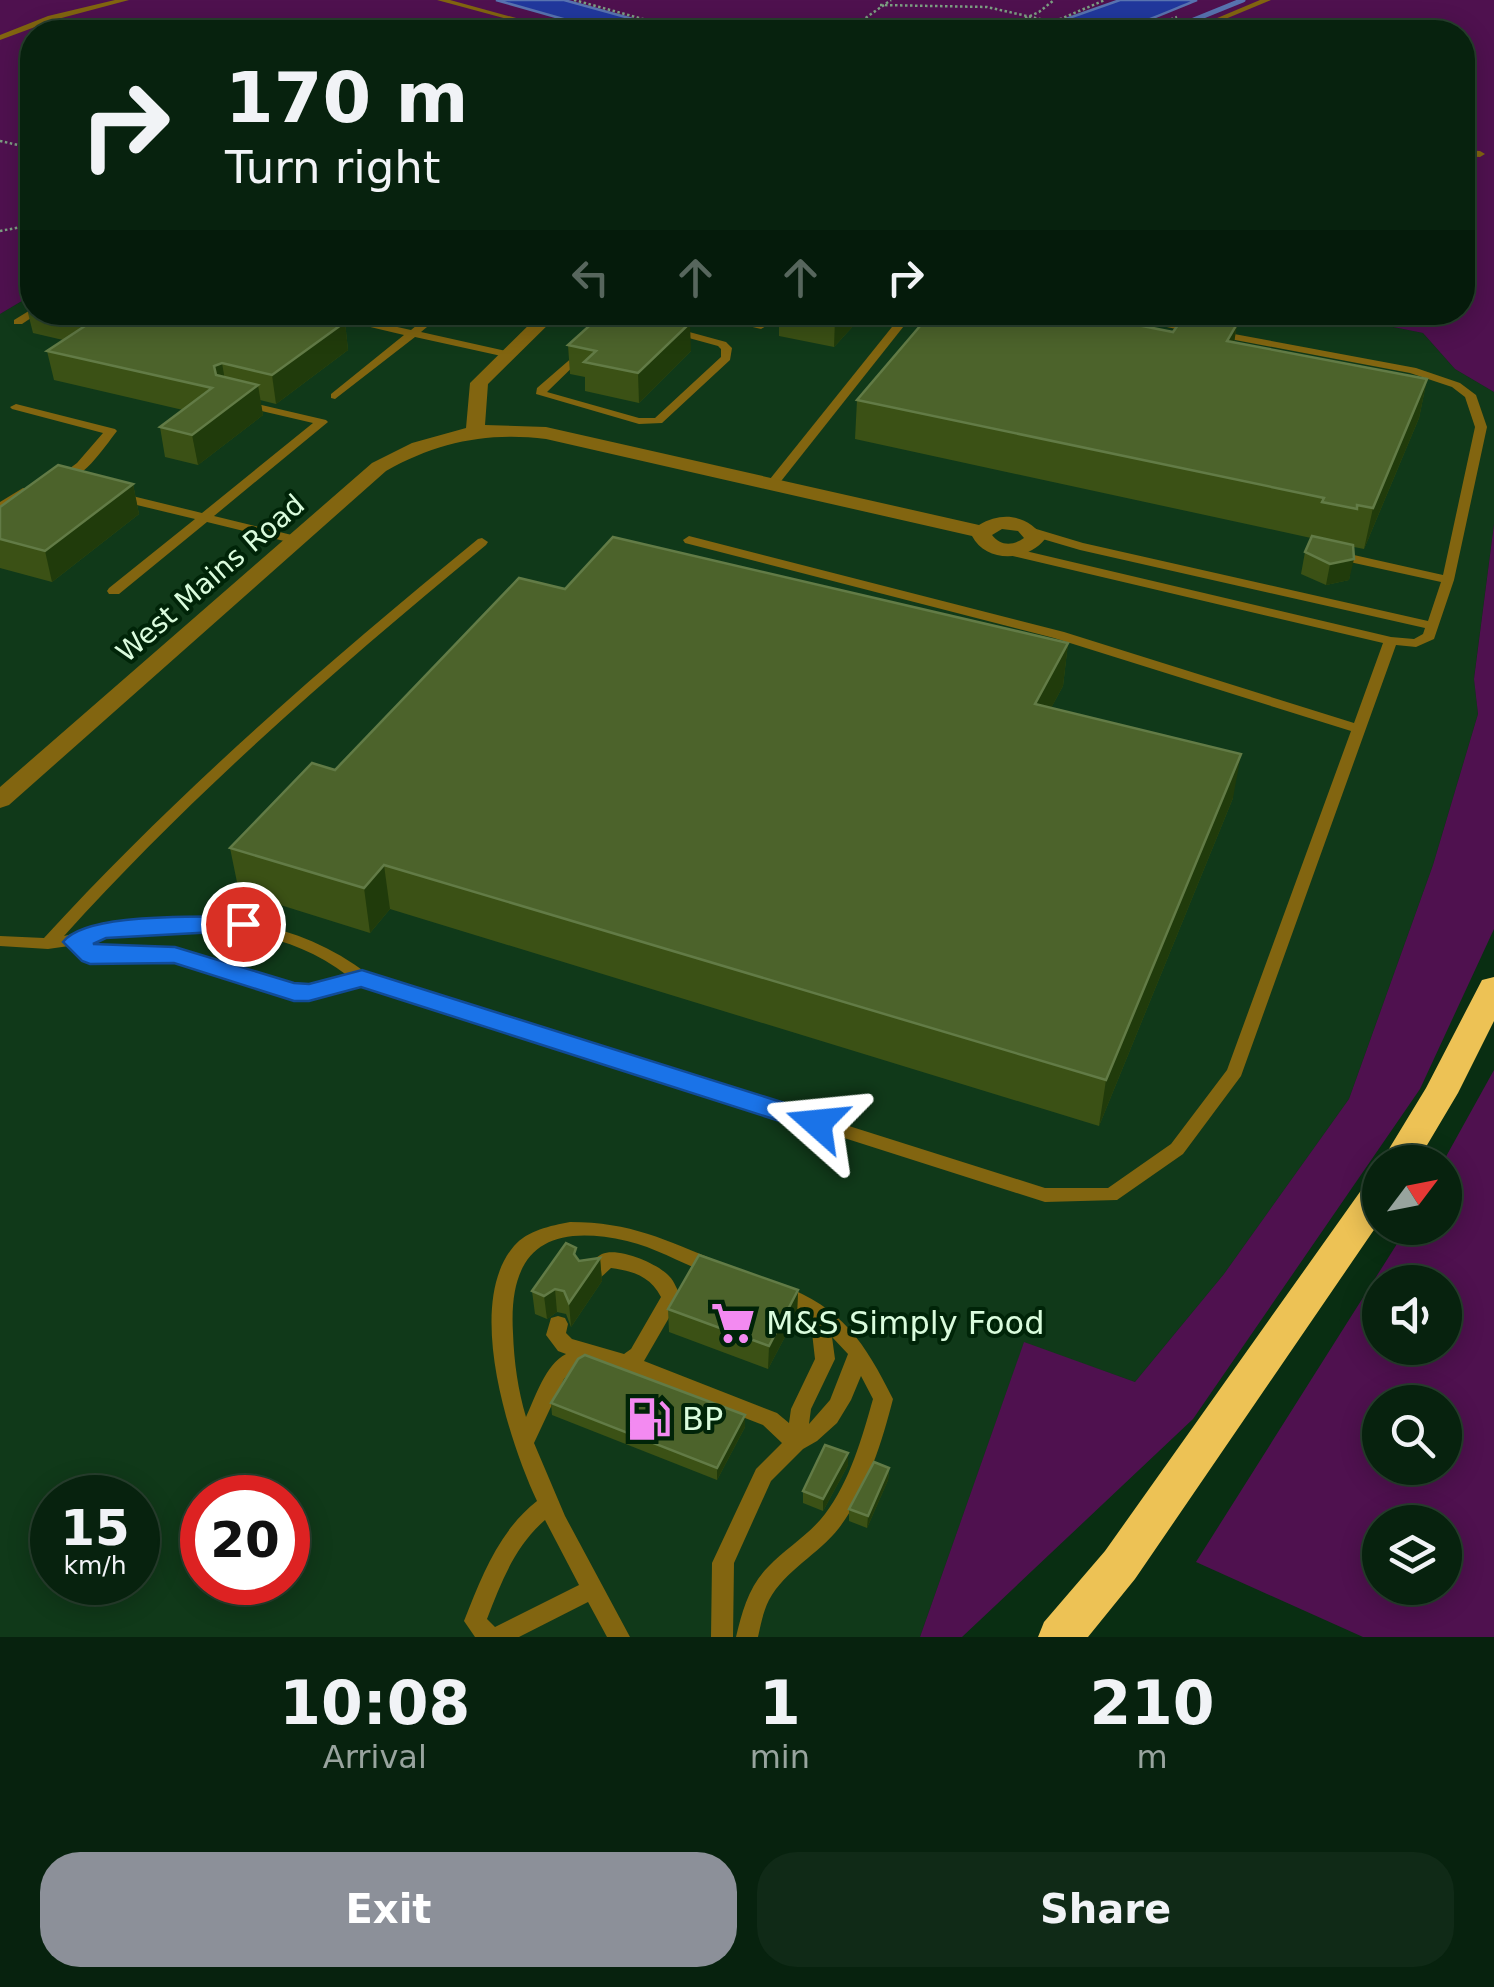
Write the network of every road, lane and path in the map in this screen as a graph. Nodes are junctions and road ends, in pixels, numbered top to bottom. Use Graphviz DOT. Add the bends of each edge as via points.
graph roads {
  1 [pos="125,0"];
  2 [pos="441,0"];
  3 [pos="574,0"];
  4 [pos="891,0"];
  5 [pos="1054,0"];
  6 [pos="1105,0"];
  7 [pos="1266,0"];
  8 [pos="880,5"];
  9 [pos="1030,14"];
  10 [pos="46,20"];
  11 [pos="517,20"];
  12 [pos="646,20"];
  13 [pos="862,20"];
  14 [pos="1018,20"];
  15 [pos="1046,20"];
  16 [pos="1052,20"];
  17 [pos="1217,20"];
  18 [pos="1475,154"];
  19 [pos="1480,154"];
  20 [pos="372,325"];
  21 [pos="424,325"];
  22 [pos="538,325"];
  23 [pos="647,325"];
  24 [pos="756,325"];
  25 [pos="900,325"];
  26 [pos="1171,325"];
  27 [pos="761,326"];
  28 [pos="676,332"];
  29 [pos="413,334"];
  30 [pos="621,336"];
  31 [pos="592,342"];
  32 [pos="506,354"];
  33 [pos="336,396"];
  34 [pos="226,399"];
  35 [pos="16,407"];
  36 [pos="474,430"];
  37 [pos="44,478"];
  38 [pos="59,482"];
  39 [pos="774,482"];
  40 [pos="77,486"];
  41 [pos="29,488"];
  42 [pos="114,495"];
  43 [pos="0,507"];
  44 [pos="204,518"];
  45 [pos="982,532"];
  46 [pos="1033,532"];
  47 [pos="296,540"];
  48 [pos="690,540"];
  49 [pos="482,542"];
  50 [pos="1000,549"];
  51 [pos="1325,553"];
  52 [pos="1448,580"];
  53 [pos="114,591"];
  54 [pos="1433,626"];
  55 [pos="1391,641"];
  56 [pos="1359,729"];
  57 [pos="2,795"];
  58 [pos="0,941"];
  59 [pos="75,942"];
  60 [pos="48,944"];
  61 [pos="362,978"];
  62 [pos="1494,988"];
  63 [pos="1409,1145"];
  64 [pos="1362,1218"];
  65 [pos="726,1272"];
  66 [pos="589,1276"];
  67 [pos="760,1284"];
  68 [pos="819,1312"];
  69 [pos="558,1324"];
  70 [pos="859,1352"];
  71 [pos="586,1354"];
  72 [pos="626,1363"];
  73 [pos="524,1442"];
  74 [pos="796,1443"];
  75 [pos="548,1505"];
  76 [pos="593,1589"];
  77 [pos="489,1637"];
  78 [pos="497,1637"];
  79 [pos="619,1637"];
  80 [pos="722,1637"];
  81 [pos="748,1637"];
  82 [pos="1060,1637"];
  1 -- 10 [label="lane"];
  2 -- 11 [label="lane"];
  3 -- 12 [label="path"];
  4 -- 8 [label="path"];
  5 -- 9 [label="path"];
  6 -- 16 [label="path"];
  7 -- 17 [label="lane"];
  8 -- 9 [label="path"];
  8 -- 13 [label="path"];
  9 -- 14 [label="path"];
  9 -- 15 [label="path"];
  18 -- 19 [label="lane"];
  20 -- 29 [label="lane"];
  21 -- 29 [label="lane"];
  22 -- 32 [label="street"];
  23 -- 28 [label="lane"];
  24 -- 27 [label="lane"];
  25 -- 39 [label="lane"];
  26 -- 52 [label="lane" via="1412,370 1470,395 1481,427"];
  28 -- 30 [label="lane"];
  28 -- 31 [label="lane" via="722,344 726,358 658,421 542,394"];
  29 -- 32 [label="lane"];
  29 -- 33 [label="lane"];
  32 -- 36 [label="street" via="479,382"];
  34 -- 44 [label="lane" via="322,422"];
  35 -- 38 [label="lane" via="111,431"];
  36 -- 39 [label="street, West Mains Road" via="546,432"];
  36 -- 47 [label="street, West Mains Road" via="378,466"];
  37 -- 38 [label="lane"];
  38 -- 40 [label="lane"];
  39 -- 45 [label="street, West Mains Road"];
  41 -- 43 [label="lane"];
  42 -- 44 [label="lane"];
  44 -- 47 [label="lane"];
  44 -- 53 [label="lane"];
  45 -- 46 [label="street" via="1009,522"];
  45 -- 50 [label="street" via="985,542"];
  46 -- 50 [label="street" via="1035,540 1025,548"];
  46 -- 54 [label="lane"];
  47 -- 57 [label="street, West Mains Road"];
  48 -- 56 [label="lane" via="1042,630"];
  49 -- 60 [label="lane" via="326,670 118,864"];
  50 -- 55 [label="lane"];
  51 -- 52 [label="lane"];
  52 -- 54 [label="lane"];
  54 -- 55 [label="lane" via="1423,641"];
  55 -- 56 [label="lane"];
  56 -- 61 [label="lane" via="1235,1072 1178,1149 1111,1195 1044,1195"];
  58 -- 60 [label="lane"];
  59 -- 60 [label="lane"];
  59 -- 61 [label="lane" via="90,955 175,955 294,992"];
  59 -- 61 [label="lane" via="102,930 232,922 335,954"];
  62 -- 63 [label="highway"];
  64 -- 82 [label="highway" via="1120,1565"];
  65 -- 73 [label="lane" via="624,1232 581,1229 528,1243 512,1260 503,1290 502,1354"];
  66 -- 72 [label="lane" via="607,1260 655,1273 667,1284 671,1298 638,1355"];
  67 -- 68 [label="lane"];
  68 -- 70 [label="lane"];
  68 -- 74 [label="lane" via="826,1359 800,1410"];
  69 -- 71 [label="lane" via="556,1335 565,1345"];
  70 -- 74 [label="lane" via="831,1417"];
  70 -- 81 [label="lane" via="884,1398 875,1433 831,1524 762,1586"];
  71 -- 72 [label="lane"];
  71 -- 73 [label="lane" via="557,1374"];
  72 -- 74 [label="lane" via="770,1419"];
  73 -- 75 [label="lane"];
  74 -- 80 [label="lane" via="763,1476 723,1563"];
  75 -- 76 [label="lane"];
  75 -- 77 [label="lane" via="524,1522 502,1553 475,1621"];
  76 -- 78 [label="lane"];
  76 -- 79 [label="lane"];
}
